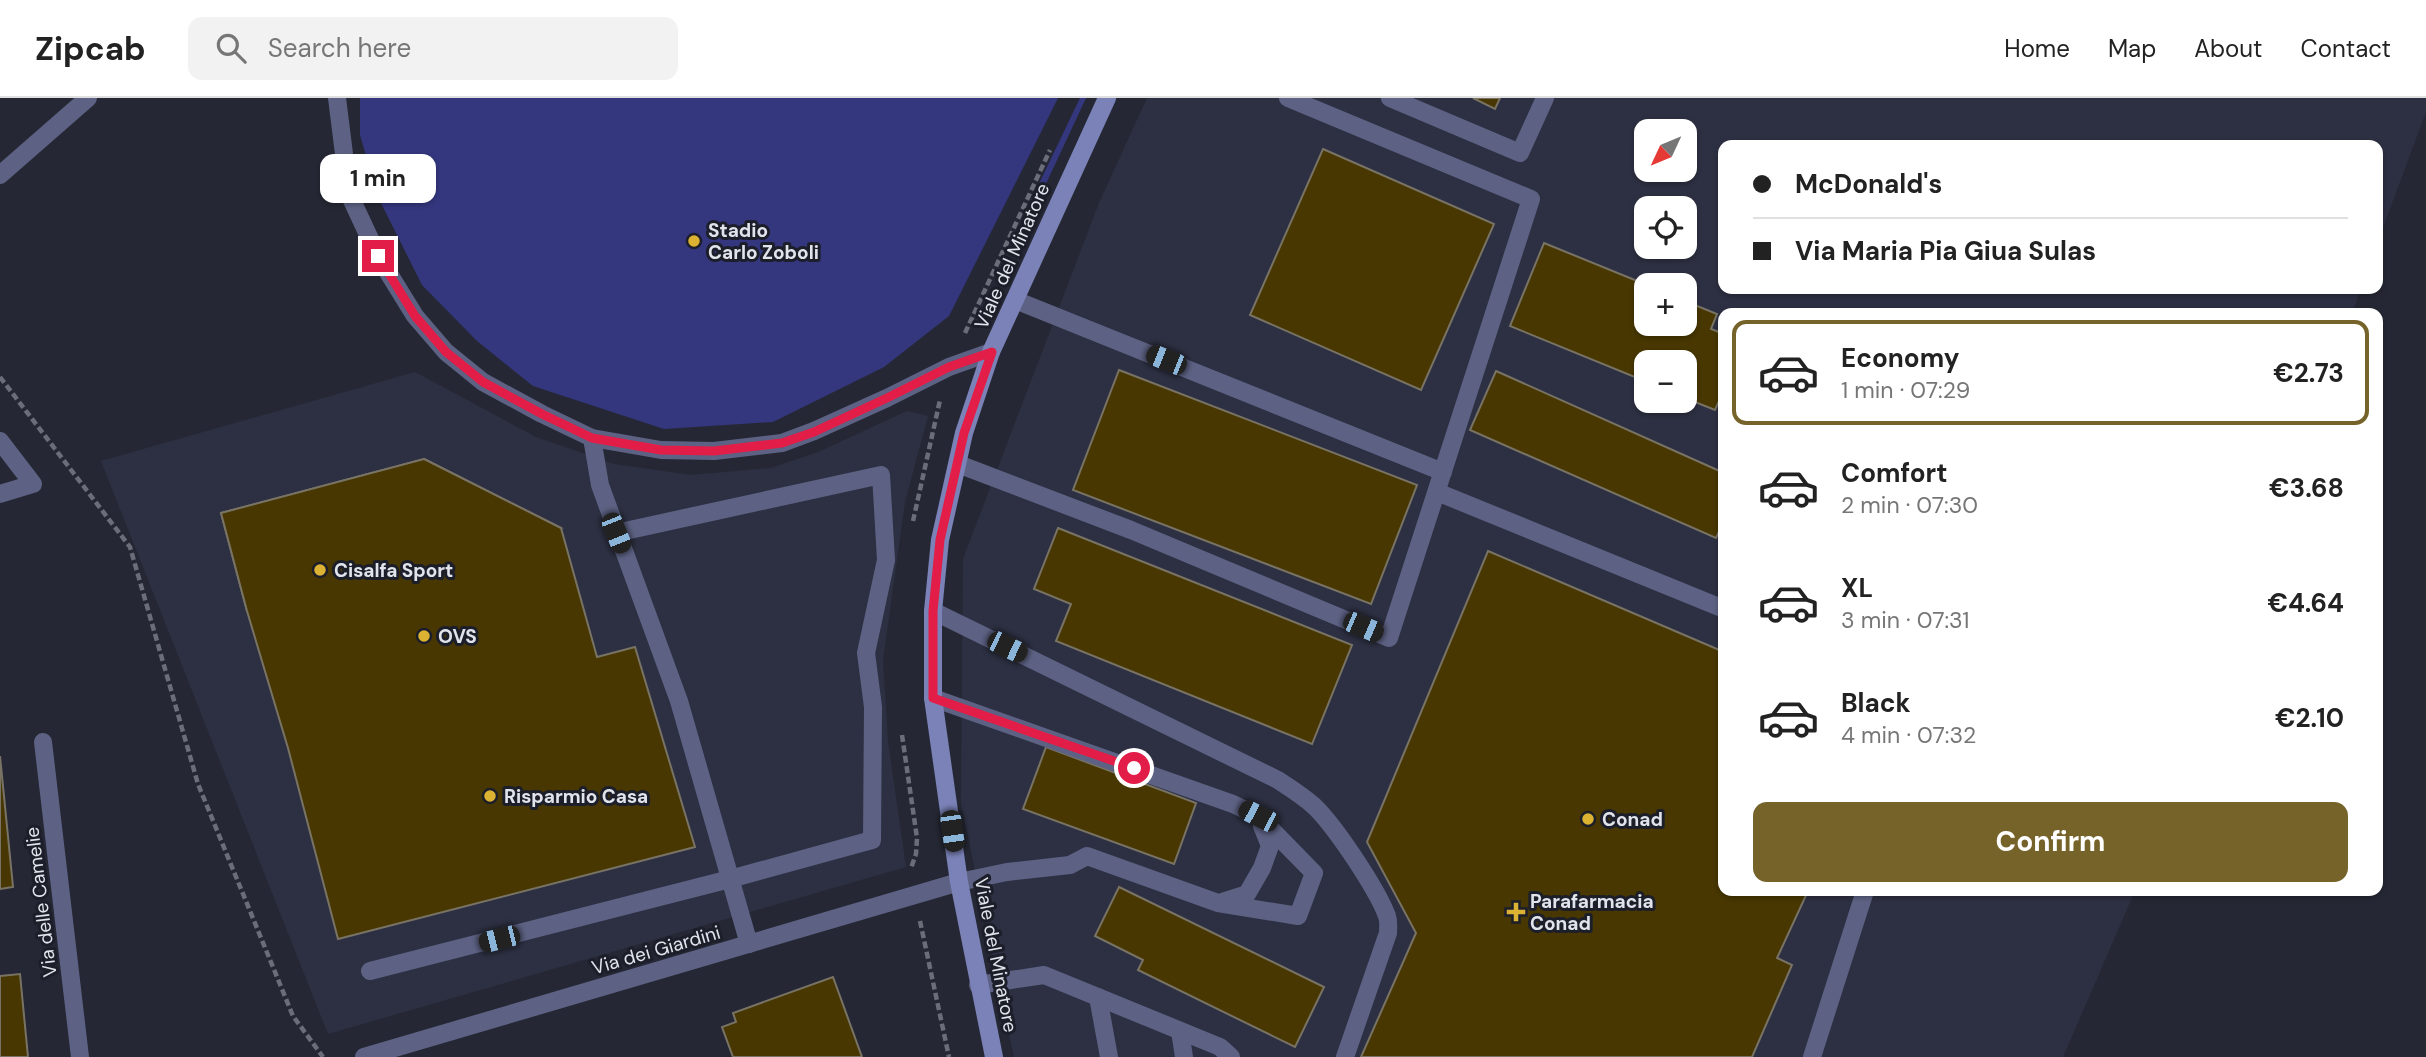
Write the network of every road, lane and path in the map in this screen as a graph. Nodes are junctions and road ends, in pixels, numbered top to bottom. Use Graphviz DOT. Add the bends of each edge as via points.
graph roads {
  1 [pos="88,98"];
  2 [pos="337,98"];
  3 [pos="1107,98"];
  4 [pos="1288,98"];
  5 [pos="1390,98"];
  6 [pos="1545,98"];
  7 [pos="0,175"];
  8 [pos="1015,300"];
  9 [pos="992,352"];
  10 [pos="0,377"];
  11 [pos="592,438"];
  12 [pos="0,441"];
  13 [pos="958,464"];
  14 [pos="1443,472"];
  15 [pos="1437,492"];
  16 [pos="0,494"];
  17 [pos="616,533"];
  18 [pos="1718,608"];
  19 [pos="933,611"];
  20 [pos="933,698"];
  21 [pos="43,742"];
  22 [pos="1258,816"];
  23 [pos="730,879"];
  24 [pos="959,882"];
  25 [pos="1863,896"];
  26 [pos="1218,903"];
  27 [pos="749,944"];
  28 [pos="370,971"];
  29 [pos="978,985"];
  30 [pos="1098,997"];
  31 [pos="1180,1031"];
  32 [pos="80,1057"];
  33 [pos="323,1057"];
  34 [pos="364,1057"];
  35 [pos="994,1057"];
  36 [pos="1109,1057"];
  37 [pos="1184,1057"];
  38 [pos="1231,1057"];
  39 [pos="1345,1057"];
  40 [pos="1812,1057"];
  1 -- 7 [label="street"];
  2 -- 11 [label="street" via="349,194 378,256 415,316 446,352 483,382"];
  3 -- 8 [label="main road, Viale del Minatore"];
  4 -- 14 [label="street" via="1531,199"];
  5 -- 6 [label="street" via="1520,153"];
  8 -- 9 [label="main road, Viale del Minatore"];
  8 -- 14 [label="street"];
  9 -- 11 [label="street" via="782,443 714,451 661,450"];
  9 -- 13 [label="main road, Viale del Minatore"];
  10 -- 33 [label="path" via="130,547 198,784 293,1016"];
  11 -- 17 [label="street" via="600,485"];
  12 -- 16 [label="street" via="33,484"];
  13 -- 15 [label="street" via="1131,530 1389,638"];
  13 -- 19 [label="main road, Viale del Minatore" via="940,540"];
  14 -- 15 [label="street"];
  15 -- 18 [label="street"];
  17 -- 23 [label="street" via="679,701"];
  17 -- 23 [label="street" via="881,475 886,560 866,653 873,707 872,840"];
  19 -- 20 [label="main road, Viale del Minatore"];
  19 -- 39 [label="street" via="1278,780 1313,805 1373,889 1388,919 1388,933"];
  20 -- 22 [label="street"];
  20 -- 24 [label="main road, Viale del Minatore"];
  21 -- 32 [label="street, Via delle Camelie"];
  22 -- 26 [label="street" via="1270,846 1262,868 1247,894"];
  22 -- 26 [label="street, Via dei Giardini" via="1314,873 1298,916"];
  23 -- 27 [label="street"];
  23 -- 28 [label="street"];
  24 -- 26 [label="street, Via dei Giardini" via="1070,865 1087,856"];
  24 -- 27 [label="street, Via dei Giardini"];
  24 -- 29 [label="main road, Viale del Minatore"];
  25 -- 40 [label="street"];
  27 -- 34 [label="street, Via dei Giardini"];
  29 -- 30 [label="street" via="1044,975"];
  29 -- 35 [label="main road, Viale del Minatore"];
  30 -- 31 [label="street"];
  30 -- 36 [label="street"];
  31 -- 37 [label="street"];
  31 -- 38 [label="street"];
}
